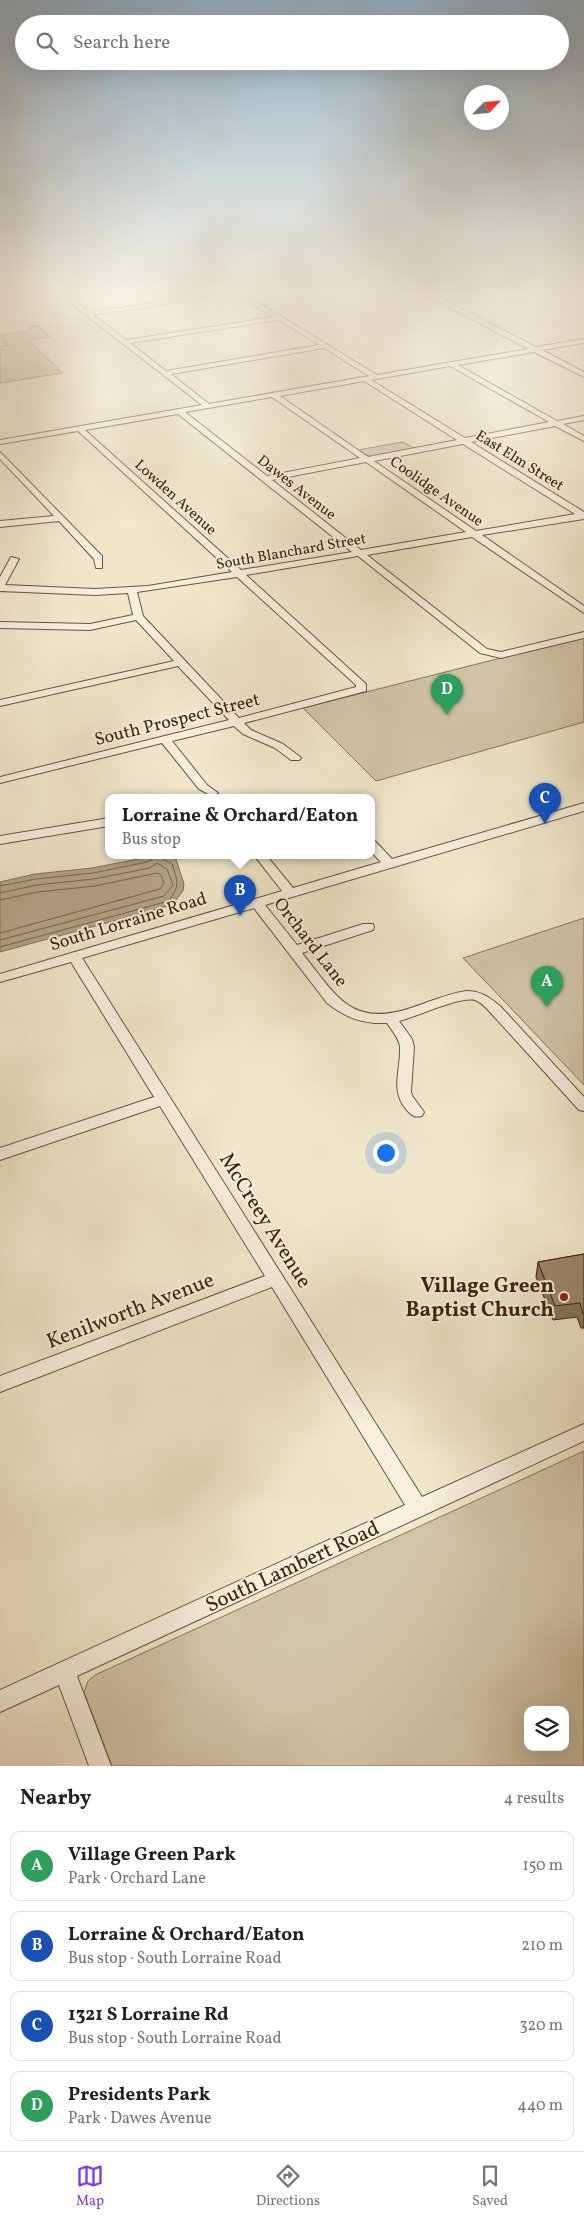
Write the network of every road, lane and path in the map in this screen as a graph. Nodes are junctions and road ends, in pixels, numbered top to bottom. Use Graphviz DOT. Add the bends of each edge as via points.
graph roads {
  1 [pos="171,377"];
  2 [pos="374,377"];
  3 [pos="475,377"];
  4 [pos="364,379"];
  5 [pos="274,395"];
  6 [pos="208,406"];
  7 [pos="179,411"];
  8 [pos="584,418"];
  9 [pos="556,423"];
  10 [pos="79,428"];
  11 [pos="584,439"];
  12 [pos="464,441"];
  13 [pos="0,442"];
  14 [pos="0,454"];
  15 [pos="367,459"];
  16 [pos="265,479"];
  17 [pos="584,515"];
  18 [pos="61,518"];
  19 [pos="0,524"];
  20 [pos="474,534"];
  21 [pos="360,554"];
  22 [pos="14,559"];
  23 [pos="99,566"];
  24 [pos="240,574"];
  25 [pos="0,587"];
  26 [pos="132,591"];
  27 [pos="584,610"];
  28 [pos="138,617"];
  29 [pos="0,625"];
  30 [pos="584,635"];
  31 [pos="181,662"];
  32 [pos="362,689"];
  33 [pos="0,703"];
  34 [pos="237,722"];
  35 [pos="165,740"];
  36 [pos="294,758"];
  37 [pos="0,780"];
  38 [pos="212,793"];
  39 [pos="584,807"];
  40 [pos="105,823"];
  41 [pos="0,840"];
  42 [pos="375,848"];
  43 [pos="263,859"];
  44 [pos="389,864"];
  45 [pos="290,892"];
  46 [pos="256,902"];
  47 [pos="368,927"];
  48 [pos="293,951"];
  49 [pos="75,957"];
  50 [pos="0,978"];
  51 [pos="391,1019"];
  52 [pos="164,1099"];
  53 [pos="584,1106"];
  54 [pos="417,1112"];
  55 [pos="0,1154"];
  56 [pos="275,1278"];
  57 [pos="0,1384"];
  58 [pos="584,1432"];
  59 [pos="418,1508"];
  60 [pos="64,1671"];
  61 [pos="0,1701"];
  62 [pos="100,1766"];
  1 -- 6 [label="street"];
  2 -- 4 [label="street"];
  3 -- 9 [label="street"];
  4 -- 5 [label="street"];
  4 -- 12 [label="street, East Elm Street"];
  5 -- 6 [label="street"];
  5 -- 15 [label="street, Coolidge Avenue"];
  6 -- 7 [label="street"];
  7 -- 10 [label="street"];
  7 -- 16 [label="street, Dawes Avenue"];
  8 -- 9 [label="street"];
  9 -- 11 [label="street"];
  9 -- 12 [label="street"];
  10 -- 13 [label="street"];
  10 -- 24 [label="street, Lowden Avenue"];
  12 -- 15 [label="street"];
  12 -- 17 [label="street, East Elm Street"];
  14 -- 18 [label="street"];
  15 -- 16 [label="street"];
  15 -- 20 [label="street, Coolidge Avenue"];
  16 -- 21 [label="street, Dawes Avenue"];
  17 -- 20 [label="street, South Blanchard Street"];
  18 -- 19 [label="street"];
  18 -- 23 [label="street" via="99,558"];
  20 -- 21 [label="street, South Blanchard Street"];
  20 -- 27 [label="street, Coolidge Avenue"];
  21 -- 24 [label="street, South Blanchard Street"];
  21 -- 30 [label="street, Dawes Avenue" via="484,651 494,655"];
  22 -- 25 [label="street"];
  24 -- 26 [label="street, South Blanchard Street"];
  24 -- 32 [label="street, Lowden Avenue" via="362,685"];
  25 -- 26 [label="street, South Blanchard Street"];
  26 -- 28 [label="street"];
  28 -- 29 [label="street" via="90,627"];
  28 -- 31 [label="street"];
  31 -- 33 [label="street"];
  31 -- 34 [label="street"];
  32 -- 34 [label="street, South Prospect Street"];
  34 -- 35 [label="street, South Prospect Street"];
  34 -- 36 [label="street" via="247,732 279,746"];
  35 -- 37 [label="street, South Prospect Street"];
  35 -- 38 [label="street" via="203,787"];
  39 -- 44 [label="street, South Lorraine Road"];
  40 -- 41 [label="street"];
  42 -- 44 [label="street"];
  43 -- 45 [label="street"];
  44 -- 45 [label="street, South Lorraine Road"];
  45 -- 46 [label="street, South Lorraine Road"];
  46 -- 48 [label="street, Orchard Lane"];
  46 -- 49 [label="street, South Lorraine Road"];
  47 -- 48 [label="street"];
  48 -- 51 [label="street, Orchard Lane" via="336,1004 364,1018"];
  49 -- 50 [label="street, South Lorraine Road"];
  49 -- 52 [label="street, McCreey Avenue"];
  51 -- 53 [label="street, Orchard Lane" via="462,996 480,997 495,1008"];
  51 -- 54 [label="street" via="404,1039 404,1092"];
  52 -- 55 [label="street"];
  52 -- 56 [label="street, McCreey Avenue"];
  56 -- 57 [label="street, Kenilworth Avenue"];
  56 -- 59 [label="street, McCreey Avenue"];
  58 -- 59 [label="street, South Lambert Road"];
  59 -- 60 [label="street, South Lambert Road"];
  60 -- 61 [label="street, South Lambert Road"];
  60 -- 62 [label="street"];
}
